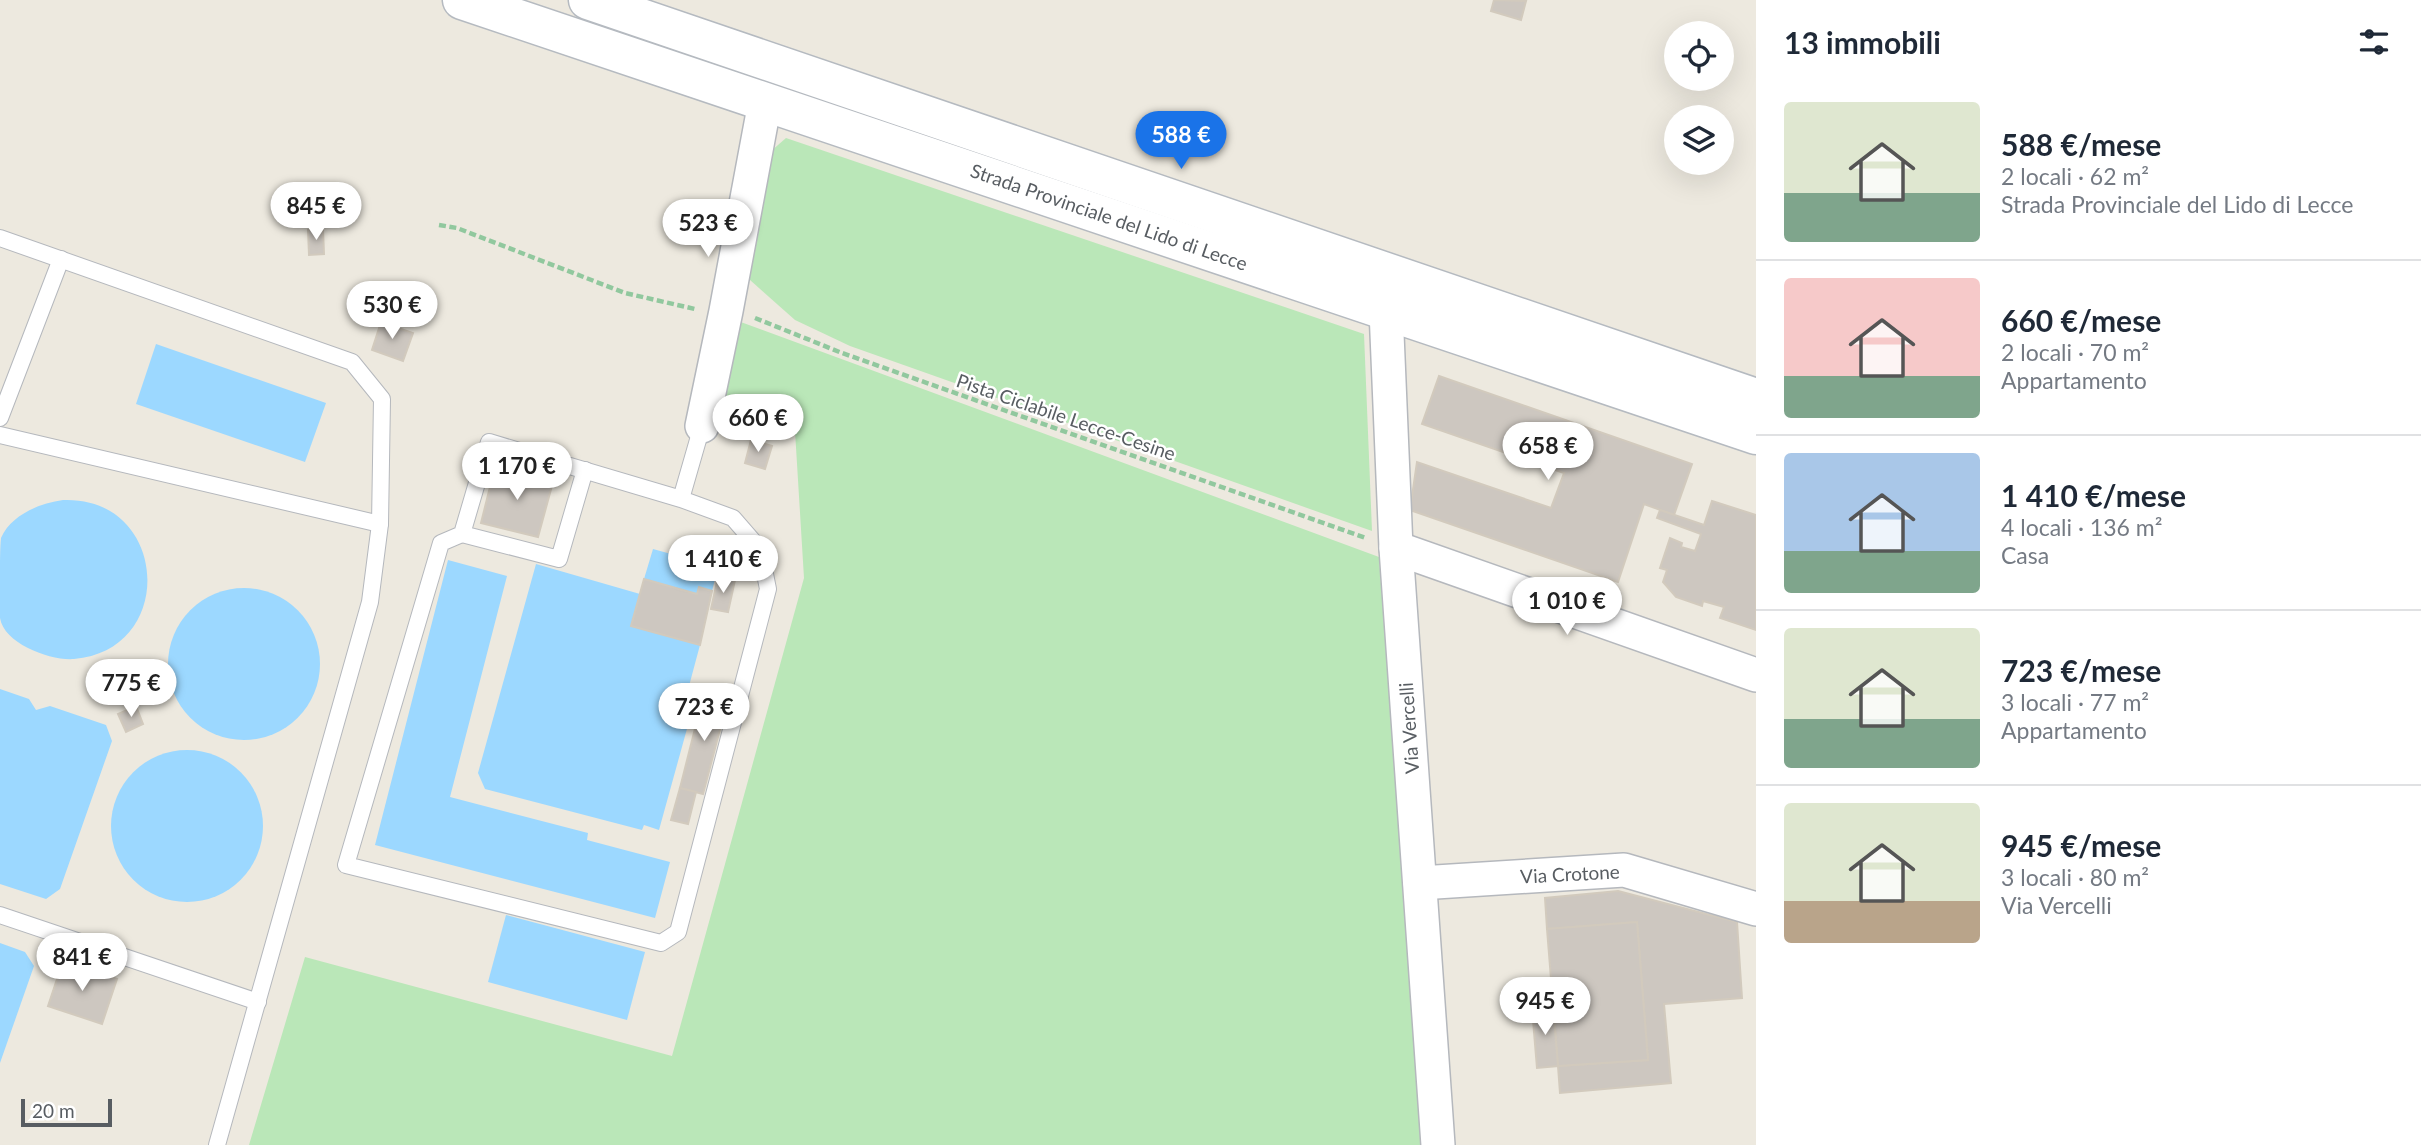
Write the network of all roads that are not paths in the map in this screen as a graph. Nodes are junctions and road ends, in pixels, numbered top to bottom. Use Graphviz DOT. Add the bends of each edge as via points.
graph roads {
  1 [pos="462,0"];
  2 [pos="588,0"];
  3 [pos="765,102"];
  4 [pos="0,238"];
  5 [pos="61,259"];
  6 [pos="1386,310"];
  7 [pos="1756,398"];
  8 [pos="0,418"];
  9 [pos="702,426"];
  10 [pos="0,435"];
  11 [pos="1756,435"];
  12 [pos="585,470"];
  13 [pos="681,499"];
  14 [pos="380,524"];
  15 [pos="462,534"];
  16 [pos="1396,548"];
  17 [pos="1756,675"];
  18 [pos="1420,883"];
  19 [pos="1756,909"];
  20 [pos="0,915"];
  21 [pos="258,1002"];
  22 [pos="217,1145"];
  23 [pos="1438,1145"];
  1 -- 3 [label="main road, Strada Provinciale del Lido di Lecce"];
  2 -- 7 [label="main road, Strada Provinciale del Lido di Lecce"];
  3 -- 6 [label="main road, Strada Provinciale del Lido di Lecce"];
  3 -- 9 [label="street"];
  4 -- 5 [label="lane"];
  5 -- 8 [label="lane"];
  5 -- 14 [label="lane" via="352,362 382,398"];
  6 -- 11 [label="main road, Strada Provinciale del Lido di Lecce"];
  6 -- 16 [label="street, Via Vercelli"];
  9 -- 13 [label="lane"];
  10 -- 14 [label="lane"];
  12 -- 13 [label="lane"];
  12 -- 15 [label="lane" via="559,559"];
  12 -- 15 [label="lane" via="489,442"];
  13 -- 15 [label="lane" via="733,518 761,549 768,589 678,932 661,943 346,865 441,543"];
  14 -- 21 [label="lane" via="370,602"];
  16 -- 17 [label="street"];
  16 -- 18 [label="street, Via Vercelli"];
  18 -- 19 [label="street, Via Crotone" via="1624,870"];
  18 -- 23 [label="street, Via Vercelli"];
  20 -- 21 [label="lane"];
  21 -- 22 [label="lane"];
}
